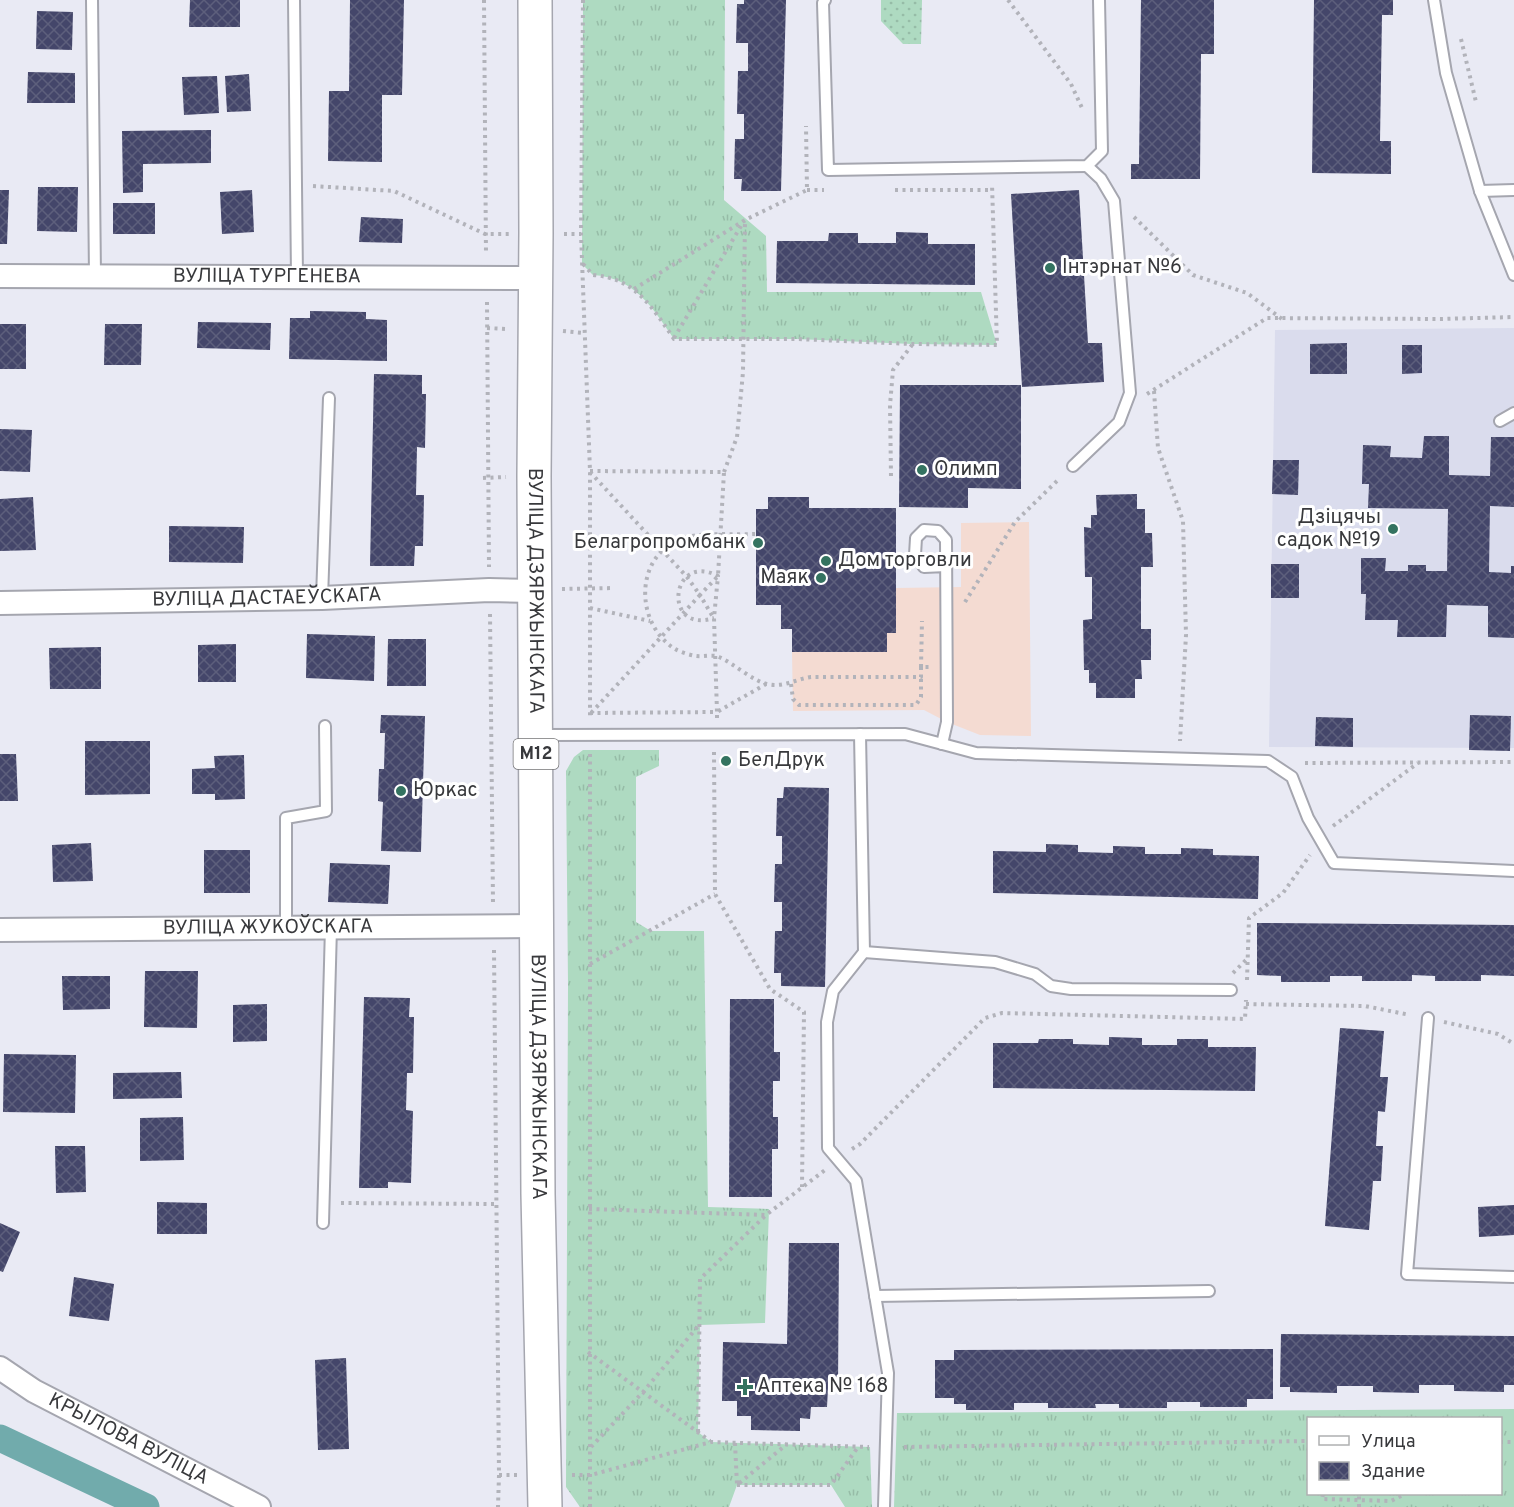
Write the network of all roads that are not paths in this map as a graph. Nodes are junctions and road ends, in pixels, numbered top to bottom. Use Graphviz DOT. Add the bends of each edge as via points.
graph roads {
  1 [pos="92,0"];
  2 [pos="294,0"];
  3 [pos="535,0"];
  4 [pos="825,0"];
  5 [pos="1099,0"];
  6 [pos="1434,0"];
  7 [pos="1087,166"];
  8 [pos="1514,190"];
  9 [pos="1480,191"];
  10 [pos="1514,275"];
  11 [pos="0,276"];
  12 [pos="95,276"];
  13 [pos="297,277"];
  14 [pos="535,278"];
  15 [pos="329,398"];
  16 [pos="1514,413"];
  17 [pos="1500,421"];
  18 [pos="1073,466"];
  19 [pos="946,566"];
  20 [pos="535,591"];
  21 [pos="322,598"];
  22 [pos="0,603"];
  23 [pos="325,726"];
  24 [pos="860,734"];
  25 [pos="536,735"];
  26 [pos="942,744"];
  27 [pos="1514,871"];
  28 [pos="332,926"];
  29 [pos="537,926"];
  30 [pos="286,929"];
  31 [pos="0,930"];
  32 [pos="864,952"];
  33 [pos="1231,990"];
  34 [pos="1428,1018"];
  35 [pos="323,1223"];
  36 [pos="1514,1277"];
  37 [pos="1209,1291"];
  38 [pos="875,1296"];
  39 [pos="0,1368"];
  40 [pos="259,1507"];
  41 [pos="545,1507"];
  42 [pos="884,1507"];
  1 -- 12 [label="lane"];
  2 -- 13 [label="lane"];
  3 -- 14 [label="main road, ВУЛІЦА ДЗЯРЖЫНСКАГА / М12"];
  4 -- 7 [label="lane" via="828,170"];
  5 -- 7 [label="lane" via="1102,152"];
  6 -- 9 [label="lane" via="1446,73"];
  7 -- 18 [label="lane" via="1101,179 1114,201 1130,393 1119,422"];
  8 -- 9 [label="lane"];
  9 -- 10 [label="lane"];
  11 -- 12 [label="street, ВУЛІЦА ТУРГЕНЕВА"];
  12 -- 13 [label="street, ВУЛІЦА ТУРГЕНЕВА"];
  13 -- 14 [label="street, ВУЛІЦА ТУРГЕНЕВА"];
  14 -- 20 [label="main road, ВУЛІЦА ДЗЯРЖЫНСКАГА / М12"];
  15 -- 21 [label="lane"];
  16 -- 17 [label="lane"];
  19 -- 26 [label="lane" via="947,722"];
  20 -- 21 [label="street, ВУЛІЦА ДАСТАЕЎСКАГА"];
  20 -- 25 [label="main road, ВУЛІЦА ДЗЯРЖЫНСКАГА / М12"];
  21 -- 22 [label="street, ВУЛІЦА ДАСТАЕЎСКАГА"];
  23 -- 30 [label="lane" via="326,811 286,818"];
  24 -- 25 [label="lane"];
  24 -- 26 [label="lane" via="905,734"];
  24 -- 32 [label="lane"];
  25 -- 29 [label="main road, ВУЛІЦА ДЗЯРЖЫНСКАГА / М12"];
  26 -- 27 [label="lane" via="976,753 1268,760 1292,777 1308,818 1334,862"];
  28 -- 29 [label="street, ВУЛІЦА ЖУКОЎСКАГА"];
  28 -- 30 [label="street, ВУЛІЦА ЖУКОЎСКАГА"];
  28 -- 35 [label="lane"];
  29 -- 41 [label="main road, ВУЛІЦА ДЗЯРЖЫНСКАГА / М12"];
  30 -- 31 [label="street, ВУЛІЦА ЖУКОЎСКАГА"];
  32 -- 33 [label="lane" via="995,962 1035,974 1051,986 1071,989"];
  32 -- 38 [label="lane" via="833,991 827,1022 828,1148 856,1181"];
  34 -- 36 [label="lane" via="1407,1274"];
  37 -- 38 [label="lane"];
  38 -- 42 [label="lane" via="888,1373"];
  39 -- 40 [label="street, КРЫЛОВА ВУЛІЦА" via="34,1391"];
}
